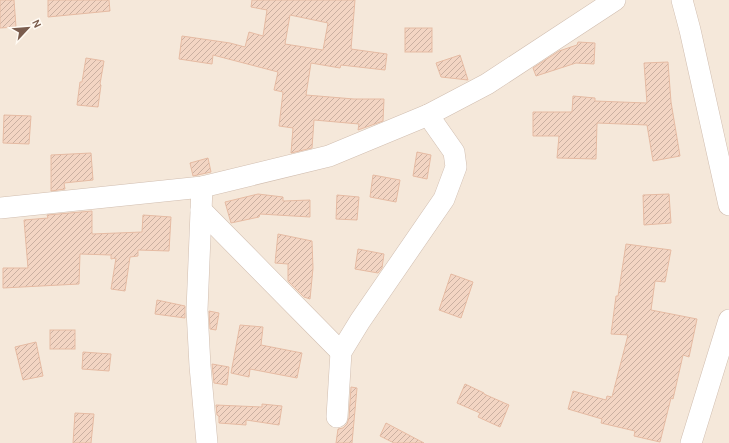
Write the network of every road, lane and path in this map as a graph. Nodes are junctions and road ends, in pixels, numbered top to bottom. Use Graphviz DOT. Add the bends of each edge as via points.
graph roads {
  1 [pos="615,0"];
  2 [pos="682,0"];
  3 [pos="428,115"];
  4 [pos="202,187"];
  5 [pos="729,205"];
  6 [pos="0,208"];
  7 [pos="201,210"];
  8 [pos="729,320"];
  9 [pos="341,352"];
  10 [pos="337,417"];
  11 [pos="207,443"];
  12 [pos="691,443"];
  1 -- 3 [label="street" via="487,84"];
  2 -- 5 [label="street"];
  3 -- 4 [label="street" via="329,156"];
  3 -- 9 [label="street" via="454,152 456,167 444,199"];
  4 -- 6 [label="street"];
  4 -- 7 [label="street"];
  7 -- 9 [label="street"];
  7 -- 11 [label="street" via="197,310"];
  8 -- 12 [label="street"];
  9 -- 10 [label="street"];
}
